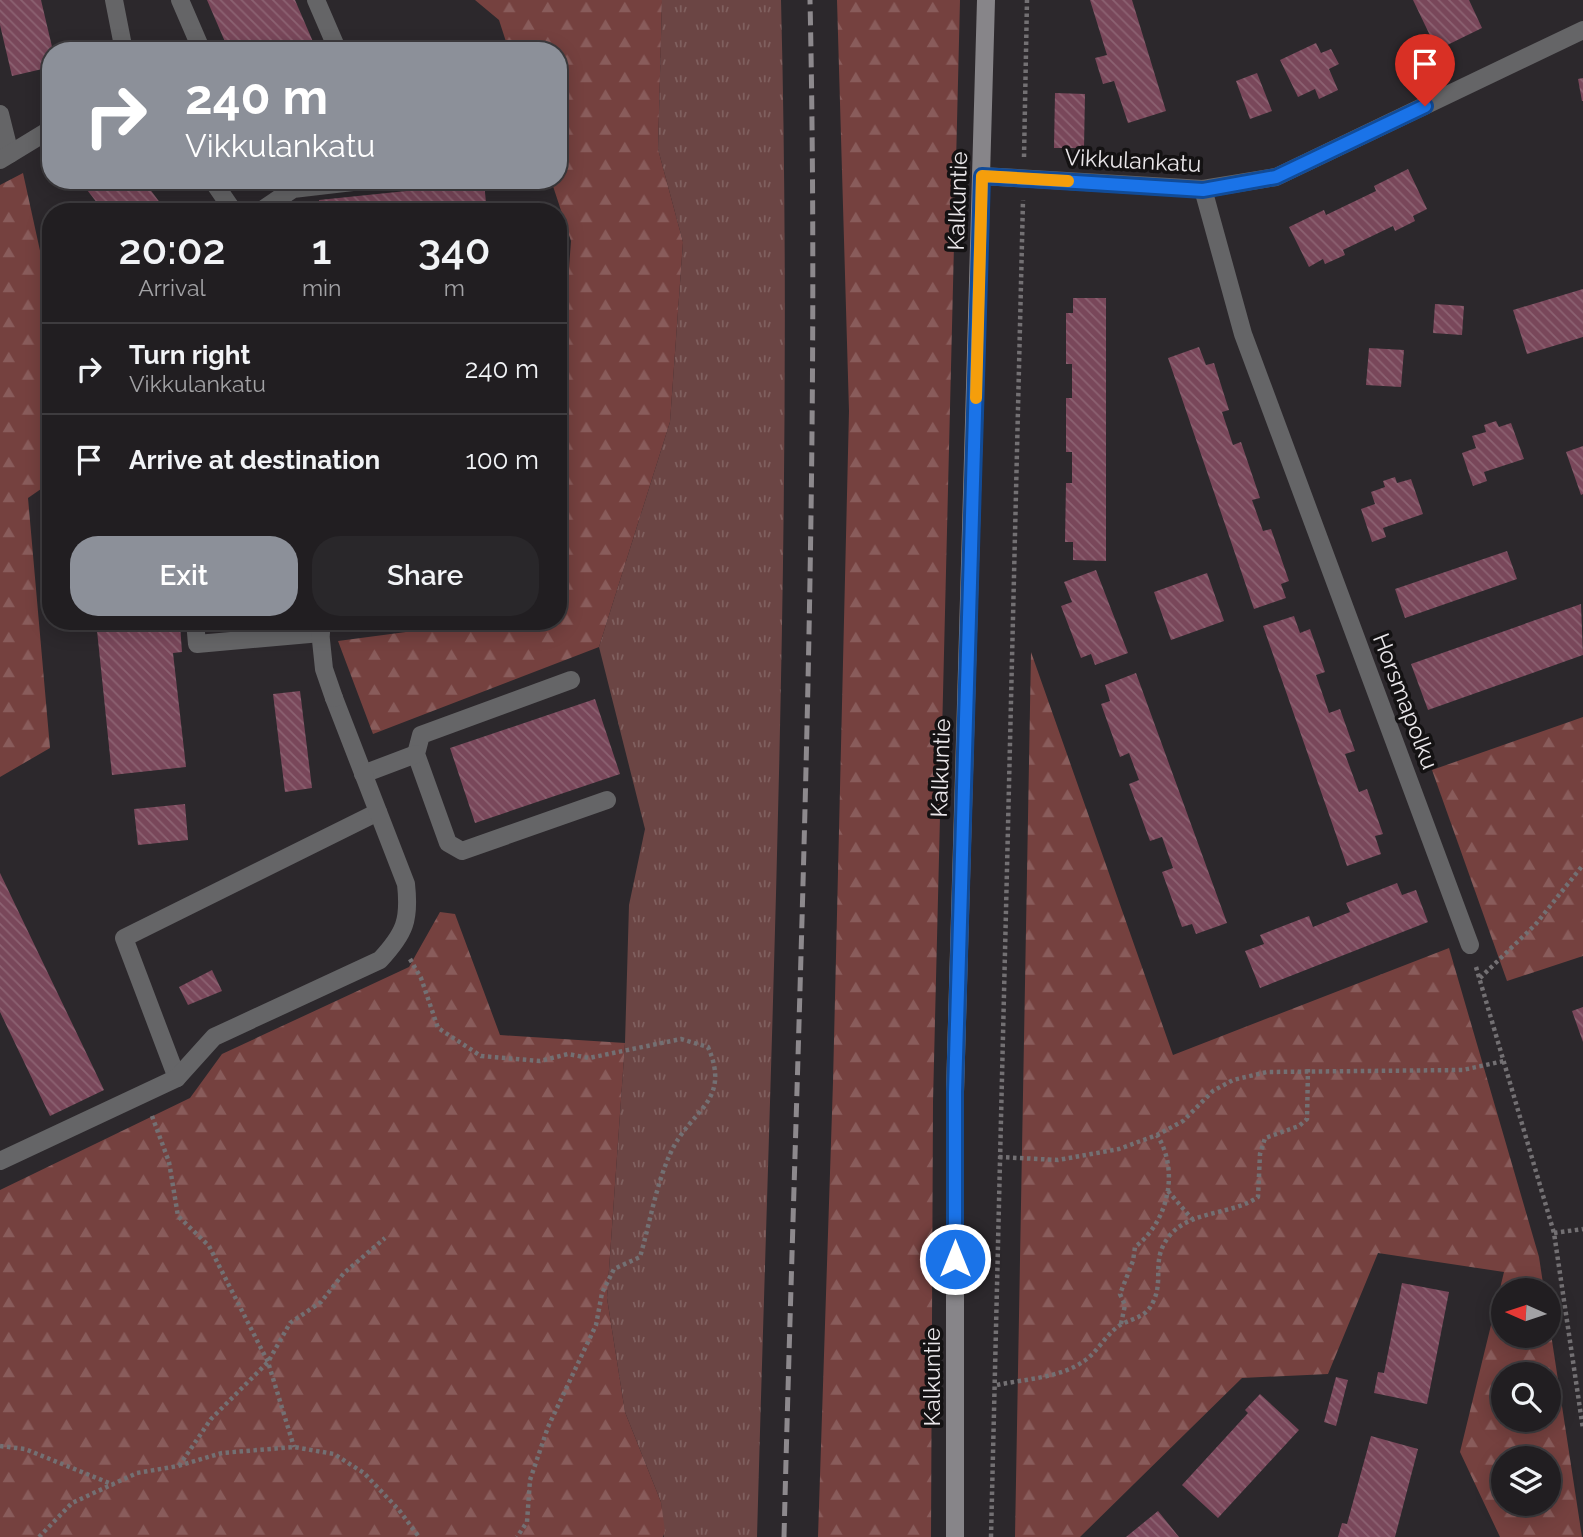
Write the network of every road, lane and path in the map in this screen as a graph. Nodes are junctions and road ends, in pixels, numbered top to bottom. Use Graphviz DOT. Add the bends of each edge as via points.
graph roads {
  1 [pos="114,0"];
  2 [pos="180,0"];
  3 [pos="316,0"];
  4 [pos="986,0"];
  5 [pos="1027,0"];
  6 [pos="1583,30"];
  7 [pos="122,42"];
  8 [pos="198,42"];
  9 [pos="334,42"];
  10 [pos="0,114"];
  11 [pos="42,134"];
  12 [pos="5,157"];
  13 [pos="982,176"];
  14 [pos="1023,178"];
  15 [pos="293,189"];
  16 [pos="1203,190"];
  17 [pos="272,203"];
  18 [pos="196,630"];
  19 [pos="298,630"];
  20 [pos="320,630"];
  21 [pos="571,680"];
  22 [pos="416,754"];
  23 [pos="363,774"];
  24 [pos="607,800"];
  25 [pos="378,812"];
  26 [pos="1583,865"];
  27 [pos="398,941"];
  28 [pos="1470,945"];
  29 [pos="1480,978"];
  30 [pos="1504,1061"];
  31 [pos="1308,1069"];
  32 [pos="177,1078"];
  33 [pos="143,1092"];
  34 [pos="1157,1135"];
  35 [pos="999,1157"];
  36 [pos="0,1161"];
  37 [pos="1168,1191"];
  38 [pos="1192,1219"];
  39 [pos="1583,1229"];
  40 [pos="1554,1233"];
  41 [pos="385,1238"];
  42 [pos="1122,1324"];
  43 [pos="268,1362"];
  44 [pos="997,1385"];
  45 [pos="1583,1429"];
  46 [pos="0,1446"];
  47 [pos="294,1447"];
  48 [pos="178,1466"];
  49 [pos="114,1485"];
  50 [pos="39,1537"];
  51 [pos="419,1537"];
  52 [pos="517,1537"];
  53 [pos="955,1537"];
  54 [pos="991,1537"];
  1 -- 7 [label="street"];
  2 -- 8 [label="street"];
  3 -- 9 [label="street"];
  4 -- 13 [label="street, Kalkuntie"];
  5 -- 14 [label="path"];
  6 -- 16 [label="street, Vikkulankatu" via="1276,177"];
  10 -- 12 [label="street"];
  11 -- 12 [label="street"];
  13 -- 14 [label="street, Vikkulankatu"];
  13 -- 53 [label="street, Kalkuntie" via="955,1092"];
  14 -- 16 [label="street, Vikkulankatu"];
  14 -- 35 [label="path"];
  15 -- 17 [label="street"];
  16 -- 28 [label="street, Horsmapolku" via="1243,334"];
  18 -- 19 [label="street" via="197,644"];
  20 -- 23 [label="street" via="324,669"];
  21 -- 22 [label="street" via="421,735"];
  22 -- 23 [label="street"];
  22 -- 24 [label="street" via="448,843 462,851"];
  23 -- 25 [label="street"];
  25 -- 27 [label="street" via="406,884 409,913"];
  25 -- 32 [label="street" via="124,938"];
  26 -- 29 [label="path" via="1535,925"];
  27 -- 32 [label="street" via="380,960 214,1037"];
  27 -- 52 [label="path" via="421,978 438,1028 481,1056 540,1062 568,1054 589,1058 681,1039 708,1047 717,1068 711,1097 671,1151 640,1257 614,1269 602,1293 596,1325 548,1427 530,1480 527,1522"];
  28 -- 29 [label="path"];
  29 -- 30 [label="path"];
  30 -- 31 [label="path" via="1463,1070"];
  30 -- 40 [label="path"];
  31 -- 34 [label="path" via="1233,1080 1213,1091 1183,1121"];
  31 -- 38 [label="path" via="1307,1119 1265,1138 1258,1197 1243,1207"];
  32 -- 33 [label="street"];
  33 -- 36 [label="street"];
  33 -- 43 [label="path" via="169,1162 177,1216 209,1246"];
  34 -- 35 [label="path" via="1119,1149 1058,1160"];
  34 -- 37 [label="path" via="1170,1170"];
  35 -- 44 [label="path"];
  37 -- 38 [label="path"];
  37 -- 42 [label="path" via="1150,1235 1135,1247 1120,1294 1125,1305"];
  38 -- 42 [label="path" via="1171,1234 1157,1258 1155,1299 1141,1319"];
  39 -- 40 [label="path"];
  40 -- 45 [label="path"];
  41 -- 43 [label="path" via="344,1273 321,1303 290,1323"];
  42 -- 44 [label="path" via="1067,1371"];
  43 -- 47 [label="path"];
  43 -- 48 [label="path" via="211,1419"];
  44 -- 54 [label="path"];
  46 -- 49 [label="path" via="25,1448"];
  47 -- 48 [label="path" via="222,1453"];
  47 -- 51 [label="path" via="334,1454 364,1473"];
  48 -- 49 [label="path" via="137,1473"];
  49 -- 50 [label="path" via="72,1503"];
}
